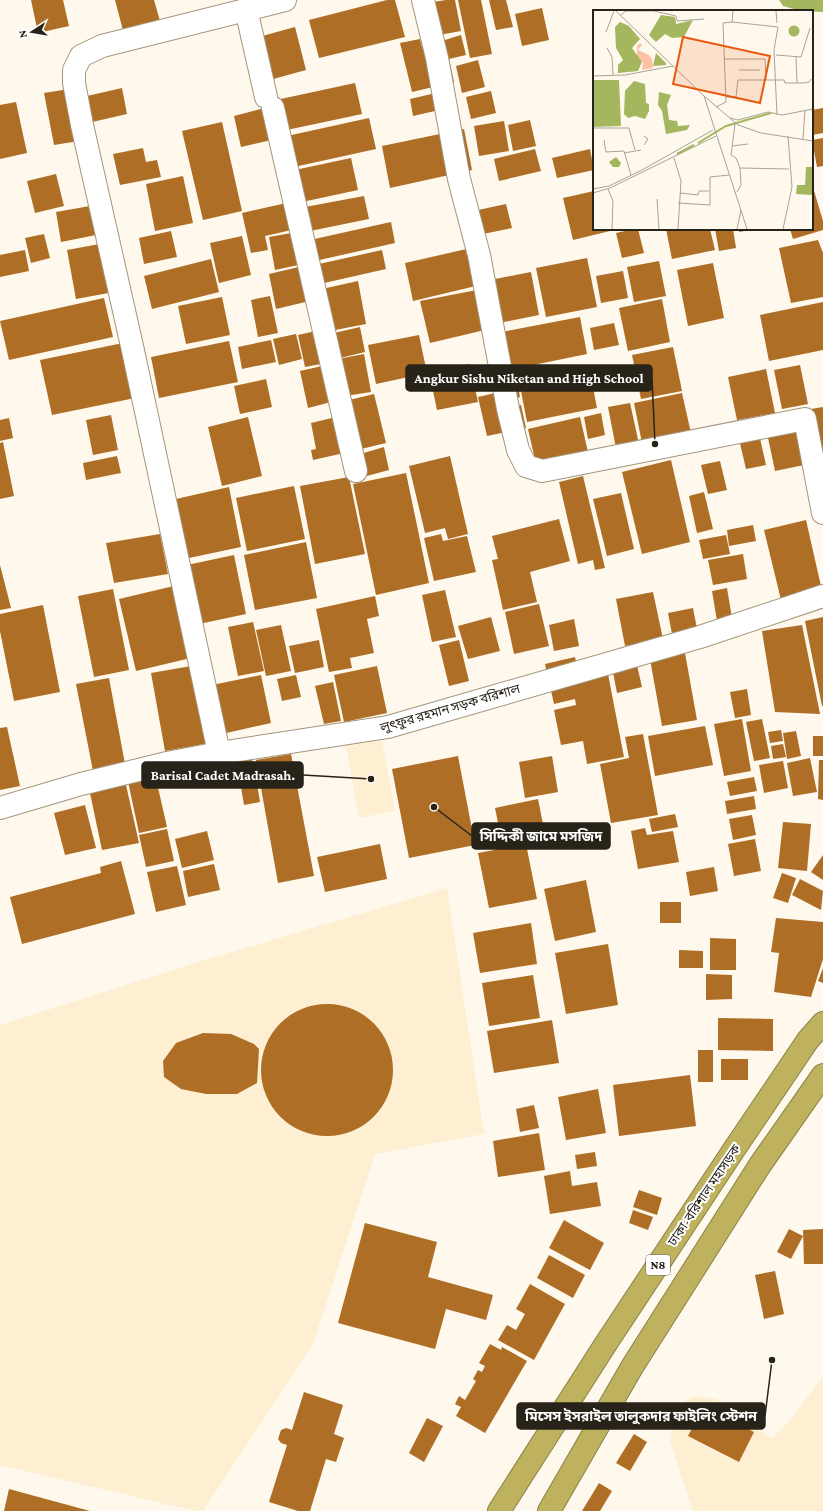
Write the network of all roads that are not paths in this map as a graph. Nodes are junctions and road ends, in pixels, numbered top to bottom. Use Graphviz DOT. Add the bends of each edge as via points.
graph roads {
  1 [pos="285,0"];
  2 [pos="423,0"];
  3 [pos="246,10"];
  4 [pos="356,471"];
  5 [pos="823,513"];
  6 [pos="823,596"];
  7 [pos="219,753"];
  8 [pos="0,808"];
  9 [pos="823,1023"];
  10 [pos="823,1075"];
  11 [pos="499,1511"];
  12 [pos="549,1511"];
  1 -- 3 [label="street"];
  2 -- 5 [label="street" via="437,58 459,180 479,255 508,409 518,450 526,466 542,471 805,419"];
  3 -- 4 [label="street"];
  3 -- 7 [label="street" via="102,46 81,56 74,70 82,125"];
  6 -- 7 [label="street, লুৎফুর রহমান সড়ক বরিশাল" via="700,637 388,727"];
  7 -- 8 [label="street, লুৎফুর রহমান সড়ক বরিশাল" via="81,784"];
  9 -- 11 [label="highway, ঢাকা-বরিশাল মহাসড়ক / N8" via="808,1040 735,1148"];
  10 -- 12 [label="highway, N8" via="760,1165 632,1367"];
}
